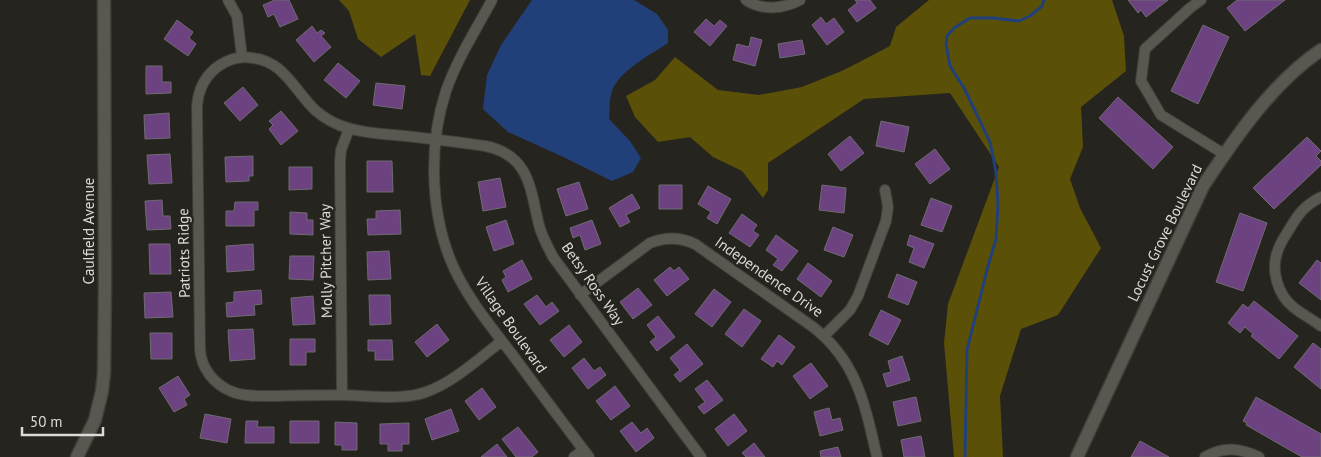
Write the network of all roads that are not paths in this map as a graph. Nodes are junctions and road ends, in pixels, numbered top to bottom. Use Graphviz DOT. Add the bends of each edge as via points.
graph roads {
  1 [pos="104,0"];
  2 [pos="228,0"];
  3 [pos="492,0"];
  4 [pos="746,0"];
  5 [pos="800,0"];
  6 [pos="1200,0"];
  7 [pos="1321,50"];
  8 [pos="242,57"];
  9 [pos="349,128"];
  10 [pos="436,139"];
  11 [pos="1224,154"];
  12 [pos="885,190"];
  13 [pos="1321,197"];
  14 [pos="580,295"];
  15 [pos="1321,326"];
  16 [pos="824,336"];
  17 [pos="502,341"];
  18 [pos="342,395"];
  19 [pos="586,453"];
  20 [pos="77,457"];
  21 [pos="574,457"];
  22 [pos="701,457"];
  23 [pos="877,457"];
  24 [pos="1077,457"];
  25 [pos="1205,457"];
  26 [pos="1259,457"];
  1 -- 20 [label="street, Caulfield Avenue" via="104,372 95,420"];
  2 -- 8 [label="street" via="237,16"];
  3 -- 10 [label="street, Village Boulevard" via="451,77"];
  4 -- 5 [label="street" via="757,6 774,8"];
  6 -- 11 [label="street" via="1145,49 1141,81 1162,115"];
  7 -- 11 [label="street, Locust Grove Boulevard" via="1272,94"];
  8 -- 9 [label="street" via="273,64 314,109 329,120"];
  8 -- 18 [label="street, Patriots Ridge" via="225,62 212,72 198,97 201,359 214,380 235,393 257,396"];
  9 -- 10 [label="street"];
  9 -- 18 [label="street, Molly Pitcher Way" via="340,161"];
  10 -- 14 [label="street, Betsy Ross Way" via="491,147 518,164 530,184 549,250"];
  10 -- 17 [label="street, Village Boulevard" via="436,194 450,259 471,298"];
  11 -- 24 [label="street, Locust Grove Boulevard" via="1203,186"];
  12 -- 16 [label="street" via="886,221 858,296 850,310"];
  13 -- 15 [label="street" via="1297,216 1278,249 1274,266 1277,282 1287,301"];
  14 -- 16 [label="street, Independence Drive" via="650,243 664,239 683,240 708,252"];
  14 -- 22 [label="street, Betsy Ross Way"];
  16 -- 23 [label="street, Independence Drive" via="844,361 861,393"];
  17 -- 18 [label="street, Patriots Ridge" via="448,381 426,392 399,396"];
  17 -- 19 [label="street, Village Boulevard"];
  19 -- 21 [label="street"];
  25 -- 26 [label="street" via="1216,451 1234,449"];
}
